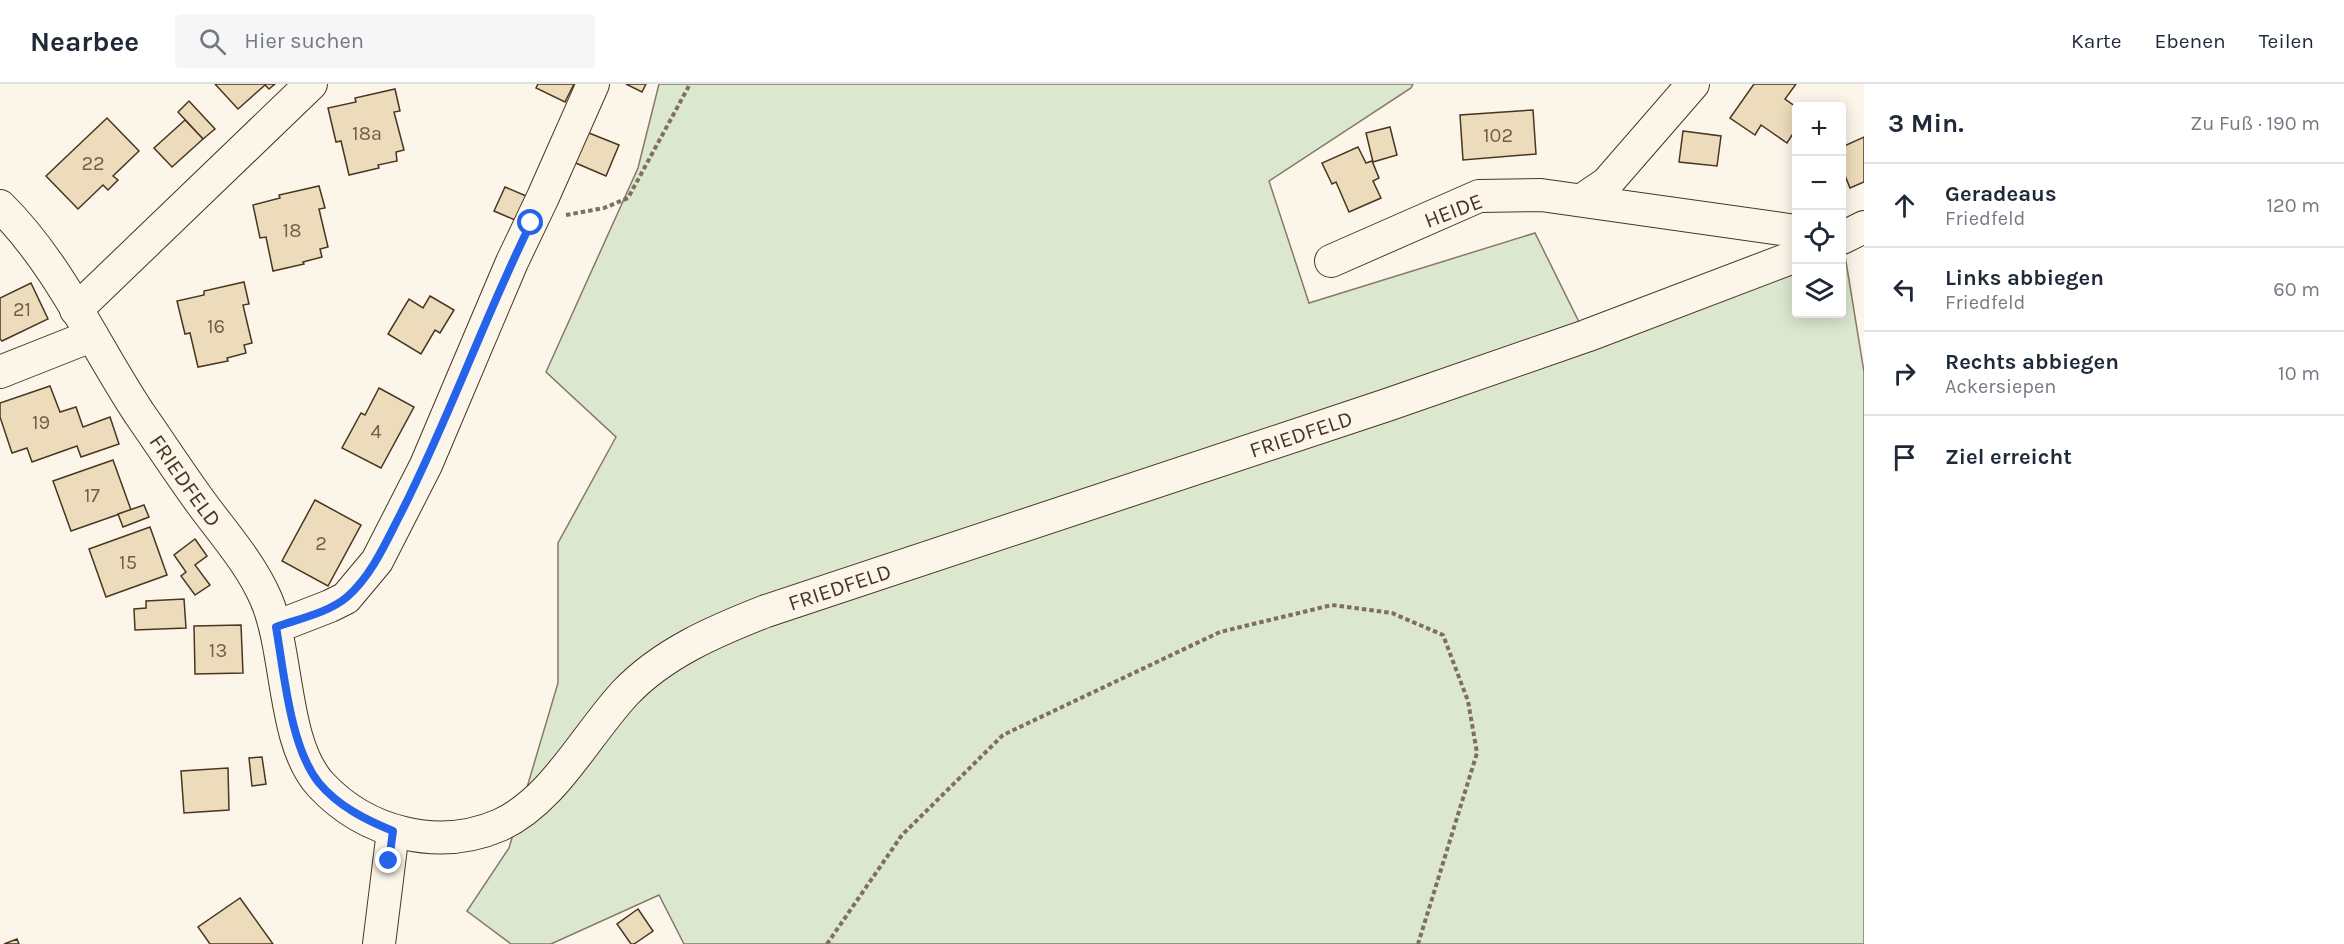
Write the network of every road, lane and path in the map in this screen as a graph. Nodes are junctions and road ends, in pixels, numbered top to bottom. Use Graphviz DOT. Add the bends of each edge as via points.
graph roads {
  1 [pos="311,84"];
  2 [pos="593,84"];
  3 [pos="690,84"];
  4 [pos="1693,84"];
  5 [pos="1582,200"];
  6 [pos="0,206"];
  7 [pos="531,223"];
  8 [pos="1864,227"];
  9 [pos="1792,230"];
  10 [pos="1846,235"];
  11 [pos="1792,258"];
  12 [pos="1331,261"];
  13 [pos="83,323"];
  14 [pos="0,372"];
  15 [pos="276,627"];
  16 [pos="393,831"];
  17 [pos="379,944"];
  18 [pos="827,944"];
  19 [pos="1418,944"];
  1 -- 13 [label="street"];
  2 -- 7 [label="street"];
  3 -- 7 [label="path" via="628,198 604,208"];
  4 -- 5 [label="street" via="1606,183"];
  5 -- 9 [label="street, HEIDE"];
  5 -- 12 [label="street, HEIDE" via="1541,195 1479,196"];
  6 -- 13 [label="street, FRIEDFELD" via="35,246"];
  7 -- 15 [label="street" via="426,465 377,561 346,598"];
  8 -- 10 [label="street"];
  11 -- 16 [label="street, FRIEDFELD" via="1586,336 776,607 721,629 684,648 638,681 557,778 514,817 480,832 444,838"];
  13 -- 14 [label="street"];
  13 -- 15 [label="street, FRIEDFELD" via="157,439 258,582"];
  15 -- 16 [label="street, FRIEDFELD" via="293,723 318,782 366,820"];
  16 -- 17 [label="street"];
  18 -- 19 [label="path" via="902,835 1003,735 1220,632 1332,605 1392,613 1443,635 1468,701 1477,753"];
}
